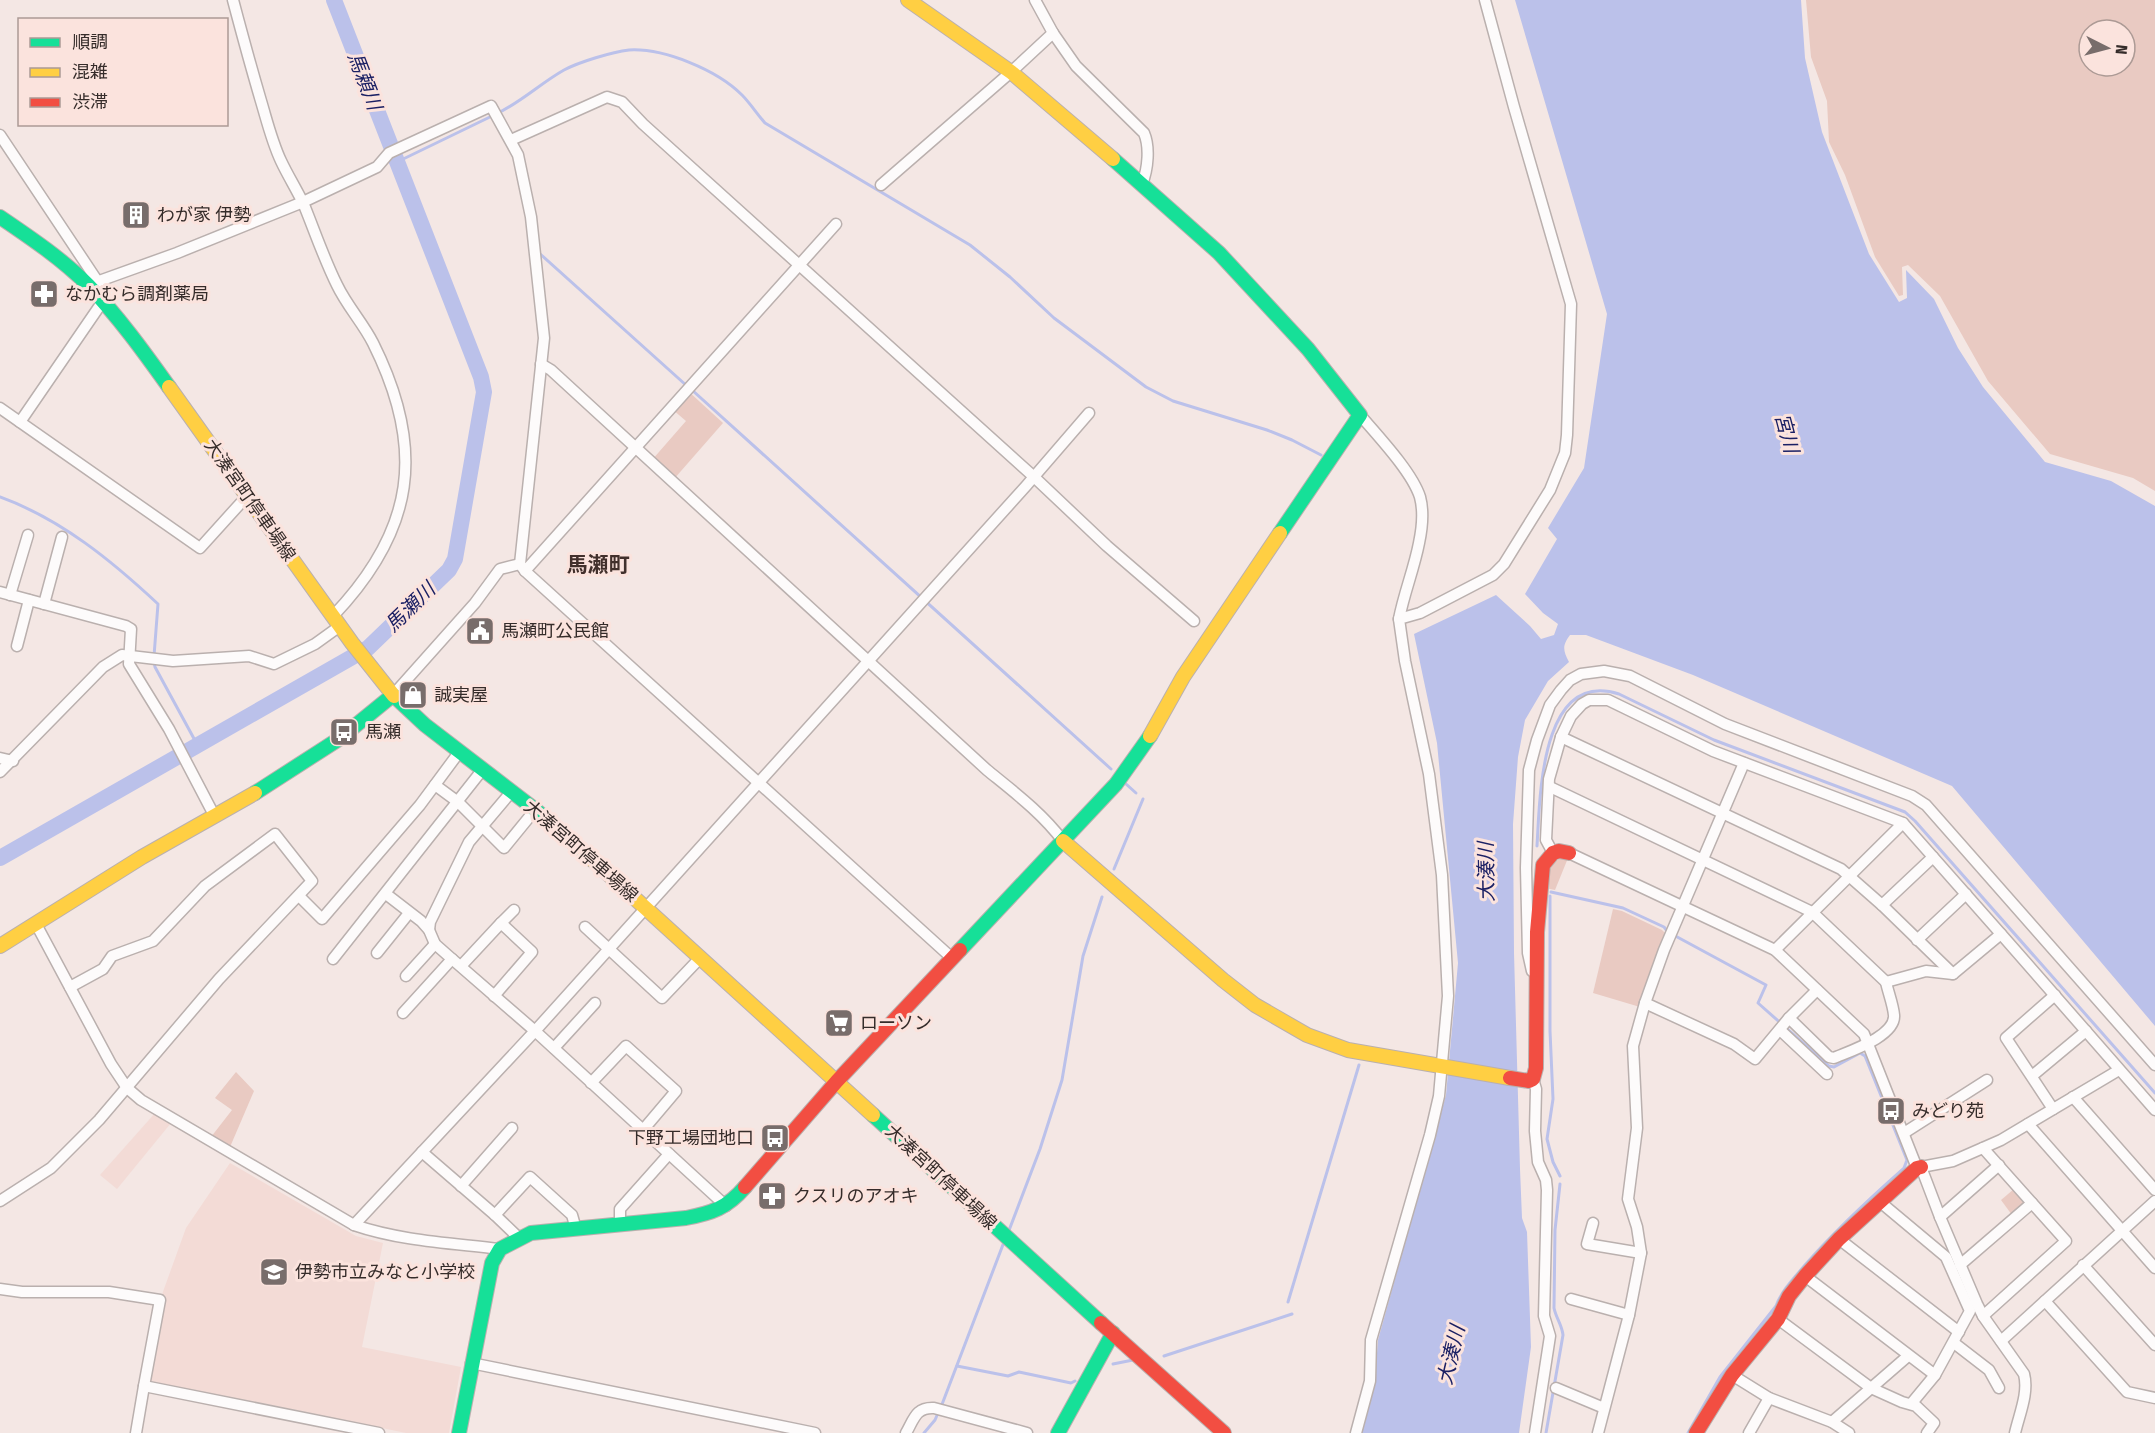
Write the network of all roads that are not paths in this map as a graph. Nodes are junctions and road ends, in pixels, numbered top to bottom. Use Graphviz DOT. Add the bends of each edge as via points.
graph roads {
  1 [pos="233,0"];
  2 [pos="909,0"];
  3 [pos="1035,0"];
  4 [pos="1485,0"];
  5 [pos="1053,33"];
  6 [pos="1011,72"];
  7 [pos="0,135"];
  8 [pos="511,140"];
  9 [pos="1142,184"];
  10 [pos="881,185"];
  11 [pos="303,202"];
  12 [pos="0,217"];
  13 [pos="836,224"];
  14 [pos="800,264"];
  15 [pos="93,284"];
  16 [pos="103,302"];
  17 [pos="541,364"];
  18 [pos="1089,413"];
  19 [pos="2,414"];
  20 [pos="1360,416"];
  21 [pos="20,422"];
  22 [pos="634,448"];
  23 [pos="1033,476"];
  24 [pos="247,496"];
  25 [pos="28,535"];
  26 [pos="62,537"];
  27 [pos="522,568"];
  28 [pos="5,594"];
  29 [pos="29,600"];
  30 [pos="45,604"];
  31 [pos="1399,619"];
  32 [pos="337,621"];
  33 [pos="1194,621"];
  34 [pos="18,646"];
  35 [pos="128,656"];
  36 [pos="867,660"];
  37 [pos="393,695"];
  38 [pos="1561,737"];
  39 [pos="460,751"];
  40 [pos="0,758"];
  41 [pos="13,761"];
  42 [pos="1744,763"];
  43 [pos="483,769"];
  44 [pos="0,772"];
  45 [pos="758,783"];
  46 [pos="435,784"];
  47 [pos="1550,787"];
  48 [pos="512,791"];
  49 [pos="458,802"];
  50 [pos="535,810"];
  51 [pos="1723,814"];
  52 [pos="214,815"];
  53 [pos="1903,823"];
  54 [pos="483,826"];
  55 [pos="1062,841"];
  56 [pos="1552,853"];
  57 [pos="1569,853"];
  58 [pos="1933,857"];
  59 [pos="1704,860"];
  60 [pos="1850,875"];
  61 [pos="386,894"];
  62 [pos="1966,894"];
  63 [pos="299,896"];
  64 [pos="1882,905"];
  65 [pos="645,906"];
  66 [pos="1684,907"];
  67 [pos="514,910"];
  68 [pos="1812,912"];
  69 [pos="409,913"];
  70 [pos="501,923"];
  71 [pos="36,924"];
  72 [pos="585,927"];
  73 [pos="429,930"];
  74 [pos="2001,934"];
  75 [pos="1917,940"];
  76 [pos="435,944"];
  77 [pos="0,946"];
  78 [pos="609,948"];
  79 [pos="1775,950"];
  80 [pos="377,953"];
  81 [pos="700,957"];
  82 [pos="333,959"];
  83 [pos="452,959"];
  84 [pos="953,959"];
  85 [pos="461,966"];
  86 [pos="1953,974"];
  87 [pos="406,976"];
  88 [pos="1886,982"];
  89 [pos="70,987"];
  90 [pos="1535,988"];
  91 [pos="1817,990"];
  92 [pos="2055,995"];
  93 [pos="494,996"];
  94 [pos="595,1003"];
  95 [pos="1645,1003"];
  96 [pos="403,1012"];
  97 [pos="1784,1025"];
  98 [pos="535,1031"];
  99 [pos="2086,1031"];
  100 [pos="1868,1043"];
  101 [pos="554,1048"];
  102 [pos="2155,1065"];
  103 [pos="1442,1067"];
  104 [pos="2119,1070"];
  105 [pos="1827,1074"];
  106 [pos="2032,1076"];
  107 [pos="1528,1079"];
  108 [pos="1987,1080"];
  109 [pos="837,1081"];
  110 [pos="591,1083"];
  111 [pos="127,1088"];
  112 [pos="2073,1097"];
  113 [pos="2053,1109"];
  114 [pos="2155,1110"];
  115 [pos="2028,1124"];
  116 [pos="512,1128"];
  117 [pos="643,1130"];
  118 [pos="1904,1133"];
  119 [pos="1983,1148"];
  120 [pos="422,1152"];
  121 [pos="669,1154"];
  122 [pos="1999,1165"];
  123 [pos="1919,1167"];
  124 [pos="461,1186"];
  125 [pos="2155,1190"];
  126 [pos="0,1200"];
  127 [pos="1879,1201"];
  128 [pos="2155,1201"];
  129 [pos="2032,1203"];
  130 [pos="726,1206"];
  131 [pos="495,1215"];
  132 [pos="1940,1217"];
  133 [pos="1593,1223"];
  134 [pos="620,1224"];
  135 [pos="354,1225"];
  136 [pos="576,1229"];
  137 [pos="2122,1231"];
  138 [pos="519,1238"];
  139 [pos="1839,1239"];
  140 [pos="500,1249"];
  141 [pos="1641,1253"];
  142 [pos="1960,1265"];
  143 [pos="2083,1265"];
  144 [pos="2155,1268"];
  145 [pos="1805,1276"];
  146 [pos="0,1290"];
  147 [pos="1571,1299"];
  148 [pos="2045,1301"];
  149 [pos="1973,1307"];
  150 [pos="1629,1315"];
  151 [pos="1983,1316"];
  152 [pos="1778,1319"];
  153 [pos="1959,1332"];
  154 [pos="1113,1334"];
  155 [pos="2001,1341"];
  156 [pos="1953,1343"];
  157 [pos="2155,1345"];
  158 [pos="1908,1356"];
  159 [pos="471,1363"];
  160 [pos="1731,1375"];
  161 [pos="1935,1375"];
  162 [pos="144,1386"];
  163 [pos="1556,1388"];
  164 [pos="1870,1388"];
  165 [pos="1999,1388"];
  166 [pos="1769,1398"];
  167 [pos="2155,1398"];
  168 [pos="1911,1404"];
  169 [pos="1604,1408"];
  170 [pos="1832,1422"];
  171 [pos="136,1433"];
  172 [pos="379,1433"];
  173 [pos="459,1433"];
  174 [pos="814,1433"];
  175 [pos="906,1433"];
  176 [pos="1027,1433"];
  177 [pos="1058,1433"];
  178 [pos="1224,1433"];
  179 [pos="1356,1433"];
  180 [pos="1535,1433"];
  181 [pos="1598,1433"];
  182 [pos="1696,1433"];
  183 [pos="1749,1433"];
  184 [pos="1849,1433"];
  185 [pos="1927,1433"];
  186 [pos="2015,1433"];
  1 -- 11 [label="street" via="280,160"];
  2 -- 6 [label="street"];
  3 -- 5 [label="street"];
  4 -- 31 [label="street" via="1571,304 1565,453 1550,490 1504,564 1493,575 1420,613"];
  5 -- 6 [label="street"];
  5 -- 9 [label="street" via="1076,66 1144,133 1148,142"];
  6 -- 9 [label="street"];
  6 -- 10 [label="street"];
  7 -- 15 [label="street"];
  8 -- 11 [label="street" via="491,106 389,153 377,167"];
  8 -- 14 [label="street" via="607,97 614,98"];
  8 -- 17 [label="street" via="518,155 532,229 544,338"];
  9 -- 20 [label="street" via="1247,283 1308,349"];
  11 -- 15 [label="street"];
  11 -- 32 [label="street" via="337,287 372,341 390,382 406,450 407,472 397,521"];
  12 -- 15 [label="street, 大湊宮町停車場線"];
  13 -- 14 [label="street"];
  14 -- 22 [label="street"];
  14 -- 23 [label="street"];
  15 -- 16 [label="street, 大湊宮町停車場線"];
  16 -- 21 [label="street"];
  16 -- 24 [label="street, 大湊宮町停車場線" via="143,350"];
  17 -- 22 [label="street"];
  17 -- 27 [label="street"];
  18 -- 23 [label="street"];
  19 -- 21 [label="street"];
  20 -- 31 [label="street" via="1401,464 1420,497 1423,516 1419,544"];
  20 -- 55 [label="street" via="1183,677 1134,760"];
  21 -- 24 [label="street" via="200,549"];
  22 -- 27 [label="street"];
  22 -- 36 [label="street"];
  23 -- 33 [label="street"];
  23 -- 36 [label="street"];
  24 -- 32 [label="street, 大湊宮町停車場線"];
  25 -- 28 [label="street"];
  26 -- 30 [label="street"];
  27 -- 37 [label="street" via="500,569"];
  27 -- 45 [label="street"];
  28 -- 29 [label="street"];
  29 -- 30 [label="street"];
  29 -- 34 [label="street"];
  30 -- 35 [label="street" via="129,628 132,632"];
  31 -- 103 [label="street" via="1429,774 1442,875 1448,996"];
  32 -- 35 [label="street" via="315,644 274,664 249,656 189,661"];
  32 -- 37 [label="street, 大湊宮町停車場線"];
  35 -- 41 [label="street" via="117,657 103,668"];
  35 -- 52 [label="street"];
  36 -- 45 [label="street"];
  36 -- 55 [label="street" via="1020,797"];
  37 -- 39 [label="street, 大湊宮町停車場線"];
  37 -- 52 [label="street" via="365,721 291,771"];
  38 -- 42 [label="street" via="1582,704 1608,700"];
  38 -- 47 [label="street"];
  38 -- 51 [label="street"];
  39 -- 43 [label="street, 大湊宮町停車場線"];
  39 -- 46 [label="street"];
  40 -- 41 [label="street"];
  41 -- 44 [label="street"];
  42 -- 51 [label="street"];
  42 -- 53 [label="street"];
  43 -- 48 [label="street, 大湊宮町停車場線"];
  43 -- 49 [label="street"];
  45 -- 65 [label="street"];
  45 -- 84 [label="street"];
  46 -- 49 [label="street"];
  46 -- 63 [label="street" via="322,919"];
  47 -- 56 [label="street" via="1546,840"];
  47 -- 59 [label="street"];
  48 -- 50 [label="street, 大湊宮町停車場線"];
  48 -- 54 [label="street"];
  49 -- 54 [label="street"];
  49 -- 61 [label="street"];
  50 -- 54 [label="street" via="504,848"];
  50 -- 65 [label="street, 大湊宮町停車場線"];
  51 -- 59 [label="street"];
  51 -- 60 [label="street"];
  52 -- 71 [label="street"];
  53 -- 58 [label="street"];
  53 -- 60 [label="street"];
  54 -- 73 [label="street" via="469,842"];
  55 -- 84 [label="street"];
  55 -- 103 [label="street" via="1223,980 1288,1025 1348,1050"];
  56 -- 57 [label="street"];
  56 -- 90 [label="street" via="1542,865"];
  57 -- 66 [label="street"];
  58 -- 62 [label="street"];
  58 -- 64 [label="street"];
  59 -- 66 [label="street"];
  59 -- 68 [label="street"];
  60 -- 64 [label="street"];
  60 -- 68 [label="street"];
  61 -- 69 [label="street"];
  61 -- 82 [label="street"];
  62 -- 74 [label="street"];
  62 -- 75 [label="street"];
  63 -- 89 [label="street" via="312,881 275,834 205,886 153,941 112,956 103,969"];
  63 -- 111 [label="street" via="219,980"];
  64 -- 75 [label="street"];
  65 -- 78 [label="street"];
  65 -- 81 [label="street, 大湊宮町停車場線"];
  66 -- 79 [label="street"];
  66 -- 95 [label="street"];
  67 -- 70 [label="street"];
  68 -- 79 [label="street"];
  68 -- 88 [label="street"];
  69 -- 73 [label="street"];
  69 -- 80 [label="street"];
  70 -- 85 [label="street"];
  70 -- 93 [label="street" via="532,952"];
  71 -- 77 [label="street"];
  71 -- 89 [label="street"];
  72 -- 78 [label="street"];
  73 -- 76 [label="street"];
  74 -- 86 [label="street"];
  74 -- 92 [label="street"];
  75 -- 86 [label="street"];
  76 -- 83 [label="street"];
  76 -- 87 [label="street"];
  78 -- 81 [label="street" via="662,998"];
  78 -- 98 [label="street"];
  79 -- 91 [label="street"];
  81 -- 109 [label="street, 大湊宮町停車場線"];
  83 -- 85 [label="street"];
  83 -- 96 [label="street"];
  84 -- 109 [label="street"];
  85 -- 93 [label="street"];
  86 -- 88 [label="street" via="1926,971"];
  88 -- 100 [label="street" via="1893,1023"];
  89 -- 111 [label="street"];
  90 -- 102 [label="street" via="1528,953 1529,770 1550,705 1561,690 1581,674 1604,671 1630,676 1725,724 1919,800"];
  90 -- 107 [label="street" via="1536,1068"];
  91 -- 97 [label="street"];
  91 -- 100 [label="street" via="1864,1034"];
  92 -- 99 [label="street"];
  92 -- 106 [label="street" via="2006,1038"];
  93 -- 98 [label="street"];
  94 -- 101 [label="street"];
  95 -- 97 [label="street" via="1734,1044 1755,1059"];
  95 -- 141 [label="street" via="1633,1046 1637,1128 1628,1198"];
  97 -- 100 [label="street" via="1829,1057"];
  97 -- 105 [label="street"];
  98 -- 101 [label="street"];
  98 -- 120 [label="street"];
  99 -- 104 [label="street"];
  99 -- 106 [label="street"];
  100 -- 118 [label="street"];
  101 -- 110 [label="street"];
  103 -- 107 [label="street"];
  103 -- 179 [label="street" via="1430,1135 1371,1340 1370,1381"];
  104 -- 112 [label="street"];
  104 -- 114 [label="street"];
  106 -- 113 [label="street"];
  107 -- 180 [label="street" via="1536,1089 1538,1162 1546,1180 1544,1316 1550,1336"];
  108 -- 118 [label="street"];
  109 -- 130 [label="street"];
  109 -- 154 [label="street, 大湊宮町停車場線"];
  110 -- 117 [label="street"];
  110 -- 117 [label="street" via="626,1046 676,1091"];
  111 -- 126 [label="street" via="51,1168"];
  111 -- 135 [label="street" via="164,1114"];
  112 -- 113 [label="street"];
  112 -- 125 [label="street"];
  113 -- 115 [label="street"];
  115 -- 119 [label="street"];
  115 -- 137 [label="street"];
  116 -- 124 [label="street"];
  117 -- 121 [label="street"];
  118 -- 123 [label="street"];
  119 -- 122 [label="street"];
  119 -- 123 [label="street" via="1953,1161"];
  120 -- 124 [label="street"];
  120 -- 135 [label="street"];
  121 -- 130 [label="street"];
  121 -- 134 [label="street" via="620,1209"];
  122 -- 129 [label="street"];
  122 -- 132 [label="street"];
  123 -- 127 [label="street"];
  123 -- 132 [label="street"];
  124 -- 131 [label="street"];
  127 -- 139 [label="street"];
  127 -- 149 [label="street" via="1946,1257"];
  128 -- 137 [label="street"];
  129 -- 142 [label="street"];
  129 -- 151 [label="street" via="2066,1241"];
  130 -- 134 [label="street" via="686,1218"];
  131 -- 136 [label="street" via="530,1177 572,1215"];
  131 -- 138 [label="street"];
  132 -- 142 [label="street"];
  133 -- 141 [label="street" via="1587,1244"];
  134 -- 136 [label="street"];
  135 -- 140 [label="street" via="401,1238"];
  136 -- 138 [label="street" via="531,1233"];
  137 -- 143 [label="street"];
  137 -- 144 [label="street"];
  138 -- 140 [label="street"];
  139 -- 145 [label="street"];
  139 -- 153 [label="street"];
  140 -- 159 [label="street" via="492,1263"];
  141 -- 150 [label="street"];
  142 -- 149 [label="street"];
  143 -- 148 [label="street"];
  143 -- 157 [label="street"];
  145 -- 152 [label="street"];
  145 -- 158 [label="street"];
  146 -- 162 [label="street" via="109,1292 160,1300"];
  147 -- 150 [label="street"];
  148 -- 155 [label="street"];
  148 -- 167 [label="street" via="2127,1392"];
  149 -- 151 [label="street"];
  149 -- 153 [label="street"];
  150 -- 169 [label="street"];
  151 -- 155 [label="street"];
  152 -- 160 [label="street"];
  152 -- 164 [label="street"];
  153 -- 156 [label="street"];
  154 -- 177 [label="street"];
  154 -- 178 [label="street, 大湊宮町停車場線"];
  155 -- 186 [label="street" via="2026,1382"];
  156 -- 161 [label="street"];
  156 -- 165 [label="street" via="1989,1370"];
  158 -- 161 [label="street"];
  158 -- 164 [label="street"];
  159 -- 173 [label="street"];
  159 -- 174 [label="street"];
  160 -- 166 [label="street"];
  160 -- 182 [label="street"];
  161 -- 168 [label="street"];
  162 -- 171 [label="street"];
  162 -- 172 [label="street"];
  163 -- 169 [label="street"];
  164 -- 168 [label="street"];
  164 -- 170 [label="street"];
  166 -- 170 [label="street"];
  166 -- 183 [label="street"];
  168 -- 185 [label="street" via="1934,1423"];
  169 -- 181 [label="street"];
  170 -- 184 [label="street"];
  175 -- 176 [label="street" via="925,1407"];
}
